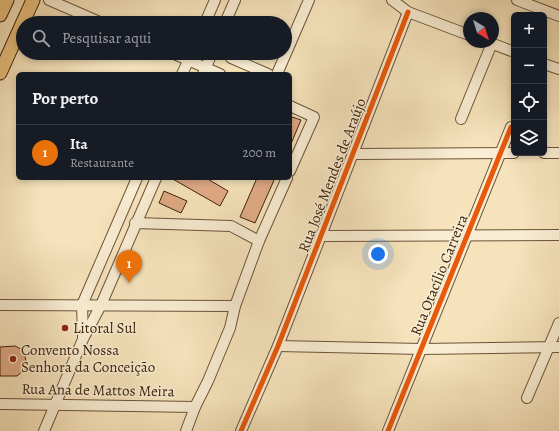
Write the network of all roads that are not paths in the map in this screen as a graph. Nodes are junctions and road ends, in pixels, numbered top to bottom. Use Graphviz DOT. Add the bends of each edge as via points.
graph roads {
  1 [pos="7,0"];
  2 [pos="33,0"];
  3 [pos="49,0"];
  4 [pos="215,0"];
  5 [pos="235,0"];
  6 [pos="309,0"];
  7 [pos="392,0"];
  8 [pos="517,0"];
  9 [pos="408,12"];
  10 [pos="0,15"];
  11 [pos="26,16"];
  12 [pos="86,16"];
  13 [pos="208,16"];
  14 [pos="228,16"];
  15 [pos="559,16"];
  16 [pos="463,33"];
  17 [pos="16,38"];
  18 [pos="292,39"];
  19 [pos="499,46"];
  20 [pos="488,48"];
  21 [pos="511,51"];
  22 [pos="189,60"];
  23 [pos="193,60"];
  24 [pos="209,60"];
  25 [pos="236,60"];
  26 [pos="283,60"];
  27 [pos="547,65"];
  28 [pos="559,69"];
  29 [pos="204,71"];
  30 [pos="183,72"];
  31 [pos="263,72"];
  32 [pos="278,72"];
  33 [pos="0,73"];
  34 [pos="292,107"];
  35 [pos="461,119"];
  36 [pos="511,129"];
  37 [pos="501,153"];
  38 [pos="511,153"];
  39 [pos="547,153"];
  40 [pos="559,153"];
  41 [pos="354,154"];
  42 [pos="292,166"];
  43 [pos="136,180"];
  44 [pos="155,180"];
  45 [pos="286,180"];
  46 [pos="135,223"];
  47 [pos="468,235"];
  48 [pos="559,235"];
  49 [pos="321,236"];
  50 [pos="259,241"];
  51 [pos="0,305"];
  52 [pos="82,305"];
  53 [pos="101,305"];
  54 [pos="235,306"];
  55 [pos="559,323"];
  56 [pos="83,339"];
  57 [pos="278,346"];
  58 [pos="554,347"];
  59 [pos="422,349"];
  60 [pos="527,398"];
  61 [pos="0,404"];
  62 [pos="56,404"];
  63 [pos="195,407"];
  64 [pos="44,431"];
  65 [pos="186,431"];
  66 [pos="242,431"];
  67 [pos="388,431"];
  1 -- 10 [label="main road"];
  2 -- 11 [label="main road"];
  3 -- 12 [label="street"];
  4 -- 13 [label="street"];
  5 -- 14 [label="street"];
  6 -- 18 [label="street"];
  7 -- 9 [label="street"];
  8 -- 15 [label="street"];
  9 -- 16 [label="street"];
  9 -- 41 [label="street, Rua José Mendes de Araújo"];
  17 -- 33 [label="main road"];
  19 -- 21 [label="street"];
  20 -- 35 [label="street"];
  22 -- 30 [label="street"];
  23 -- 29 [label="street"];
  24 -- 29 [label="street"];
  25 -- 31 [label="street"];
  26 -- 32 [label="street"];
  27 -- 28 [label="street"];
  34 -- 42 [label="street" via="314,117"];
  36 -- 37 [label="street, Rua Otacílio Carreira"];
  37 -- 38 [label="street"];
  37 -- 41 [label="street"];
  37 -- 47 [label="street, Rua Otacílio Carreira"];
  39 -- 40 [label="street"];
  41 -- 49 [label="street, Rua José Mendes de Araújo"];
  43 -- 52 [label="street"];
  44 -- 46 [label="street"];
  45 -- 50 [label="street"];
  46 -- 50 [label="street" via="230,226"];
  46 -- 53 [label="street"];
  47 -- 48 [label="street"];
  47 -- 49 [label="street"];
  47 -- 59 [label="street, Rua Otacílio Carreira"];
  49 -- 57 [label="street, Rua José Mendes de Araújo"];
  50 -- 54 [label="street"];
  51 -- 52 [label="street"];
  52 -- 53 [label="street"];
  52 -- 56 [label="street"];
  53 -- 54 [label="street"];
  53 -- 56 [label="street"];
  54 -- 63 [label="street" via="230,328"];
  55 -- 58 [label="street"];
  56 -- 62 [label="street"];
  57 -- 59 [label="street"];
  57 -- 66 [label="street, Rua José Mendes de Araújo"];
  58 -- 59 [label="street"];
  58 -- 60 [label="street"];
  59 -- 67 [label="street, Rua Otacílio Carreira"];
  61 -- 62 [label="street, Rua Ana de Mattos Meira"];
  62 -- 63 [label="street, Rua Ana de Mattos Meira"];
  62 -- 64 [label="street"];
  63 -- 65 [label="street"];
}
